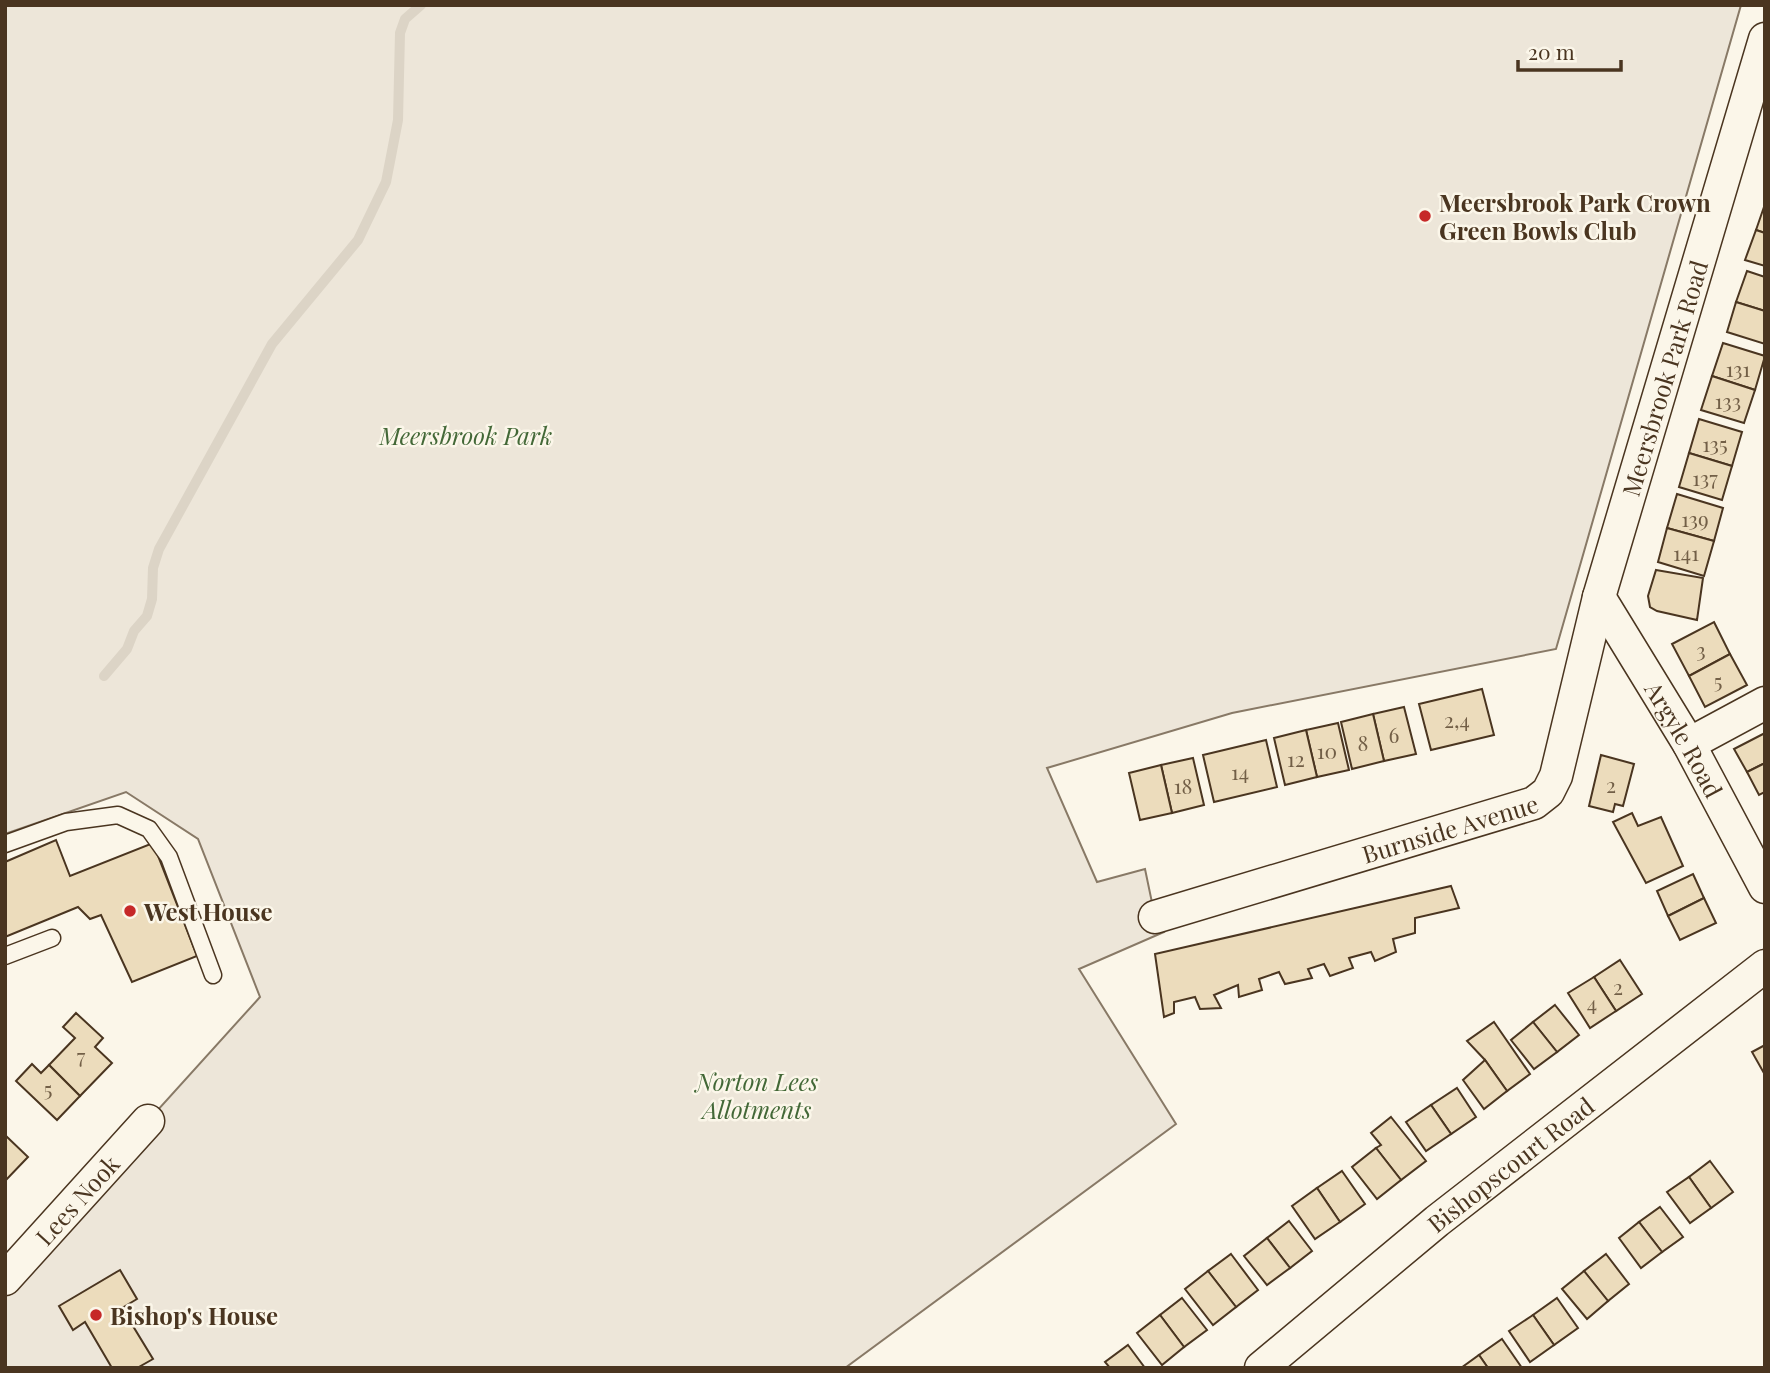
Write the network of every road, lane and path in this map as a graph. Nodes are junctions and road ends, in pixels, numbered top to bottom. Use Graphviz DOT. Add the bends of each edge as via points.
graph roads {
  1 [pos="1765,39"];
  2 [pos="1599,597"];
  3 [pos="1765,703"];
  4 [pos="1689,744"];
  5 [pos="5,845"];
  6 [pos="1765,887"];
  7 [pos="1155,917"];
  8 [pos="52,938"];
  9 [pos="5,956"];
  10 [pos="1765,966"];
  11 [pos="213,975"];
  12 [pos="148,1121"];
  13 [pos="5,1279"];
  14 [pos="1261,1368"];
  1 -- 2 [label="street, Meersbrook Park Road"];
  2 -- 4 [label="street, Argyle Road"];
  2 -- 7 [label="street, Burnside Avenue" via="1556,776 1548,792 1535,803"];
  3 -- 4 [label="street"];
  4 -- 6 [label="street, Argyle Road"];
  5 -- 11 [label="lane" via="66,822 118,815 149,829 169,857"];
  8 -- 9 [label="lane"];
  10 -- 14 [label="street, Bishopscourt Road" via="1437,1221"];
  12 -- 13 [label="street, Lees Nook"];
}
